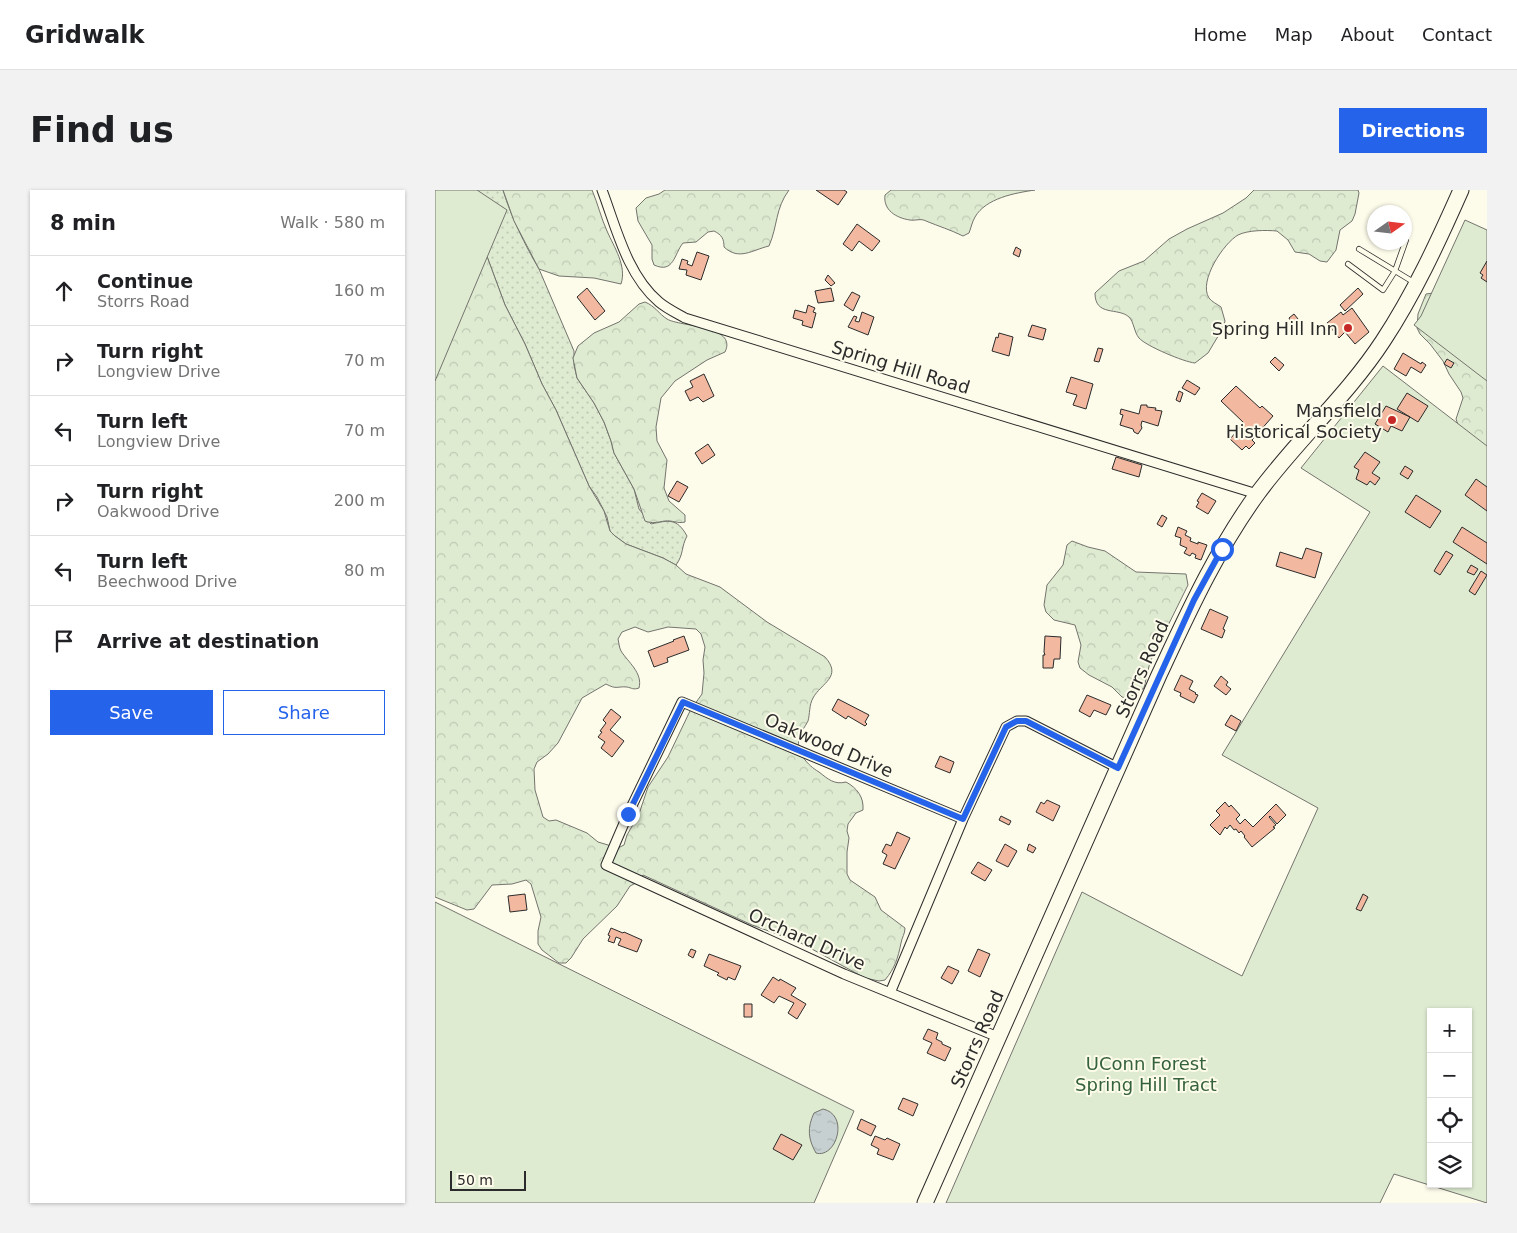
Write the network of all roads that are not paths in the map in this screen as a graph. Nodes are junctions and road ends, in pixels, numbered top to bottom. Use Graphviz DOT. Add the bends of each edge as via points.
graph roads {
  1 [pos="602,190"];
  2 [pos="1461,190"];
  3 [pos="1359,249"];
  4 [pos="1402,250"];
  5 [pos="1348,264"];
  6 [pos="1395,271"];
  7 [pos="1416,284"];
  8 [pos="1257,494"];
  9 [pos="1118,768"];
  10 [pos="963,819"];
  11 [pos="606,865"];
  12 [pos="890,993"];
  13 [pos="998,1037"];
  14 [pos="925,1203"];
  1 -- 8 [label="street, Spring Hill Road" via="627,259 643,285 659,302 685,318"];
  2 -- 7 [label="main road, Storrs Road"];
  3 -- 6 [label="lane"];
  4 -- 6 [label="lane"];
  5 -- 6 [label="lane" via="1383,290"];
  6 -- 7 [label="lane"];
  7 -- 8 [label="main road, Storrs Road" via="1383,341 1355,378"];
  8 -- 9 [label="main road, Storrs Road" via="1194,600"];
  9 -- 10 [label="street" via="1026,721 1017,721 1006,727"];
  9 -- 13 [label="main road, Storrs Road"];
  10 -- 11 [label="street, Oakwood Drive" via="683,702"];
  10 -- 12 [label="street"];
  11 -- 12 [label="street, Orchard Drive"];
  12 -- 13 [label="street, Orchard Drive"];
  13 -- 14 [label="main road, Storrs Road"];
}
